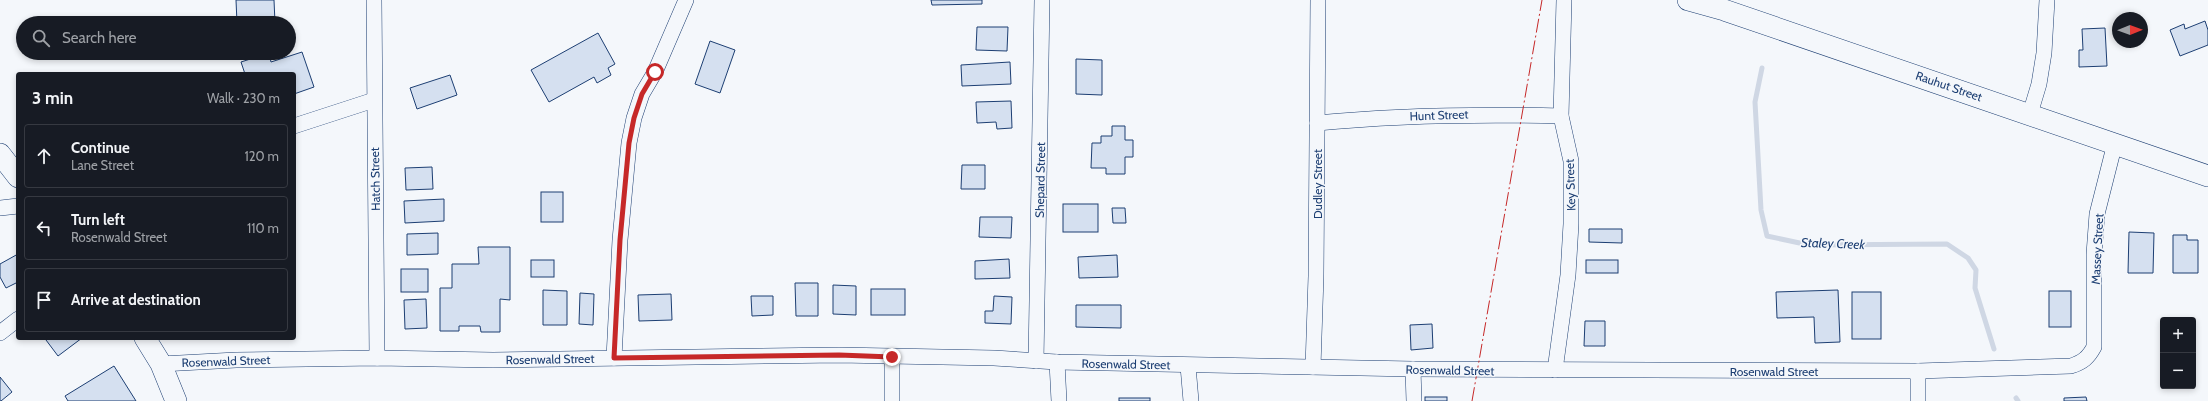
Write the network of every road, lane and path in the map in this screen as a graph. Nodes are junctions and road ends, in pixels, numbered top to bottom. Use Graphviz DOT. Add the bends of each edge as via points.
graph roads {
  1 [pos="374,0"];
  2 [pos="686,0"];
  3 [pos="1042,0"];
  4 [pos="1318,0"];
  5 [pos="1564,0"];
  6 [pos="1688,0"];
  7 [pos="2047,0"];
  8 [pos="374,100"];
  9 [pos="2030,114"];
  10 [pos="1561,116"];
  11 [pos="1317,123"];
  12 [pos="296,125"];
  13 [pos="2115,143"];
  14 [pos="0,154"];
  15 [pos="16,174"];
  16 [pos="2208,176"];
  17 [pos="16,206"];
  18 [pos="0,208"];
  19 [pos="16,321"];
  20 [pos="0,334"];
  21 [pos="146,340"];
  22 [pos="2089,356"];
  23 [pos="892,357"];
  24 [pos="377,358"];
  25 [pos="614,358"];
  26 [pos="1036,360"];
  27 [pos="1057,362"];
  28 [pos="161,364"];
  29 [pos="1188,366"];
  30 [pos="1313,367"];
  31 [pos="1413,369"];
  32 [pos="1555,370"];
  33 [pos="1918,371"];
  34 [pos="176,401"];
  35 [pos="892,401"];
  36 [pos="1059,401"];
  37 [pos="1191,401"];
  38 [pos="1414,401"];
  39 [pos="1918,401"];
  1 -- 8 [label="street, Hatch Street"];
  2 -- 25 [label="street" via="655,72 642,94 634,118 629,143 620,240"];
  3 -- 26 [label="street, Shepard Street"];
  4 -- 11 [label="street, Dudley Street"];
  5 -- 10 [label="street, Key Street"];
  6 -- 9 [label="main road, Rauhut Street"];
  7 -- 9 [label="street" via="2040,76"];
  8 -- 12 [label="street"];
  8 -- 24 [label="street, Hatch Street"];
  9 -- 13 [label="main road, Rauhut Street"];
  10 -- 11 [label="street, Hunt Street" via="1462,114 1378,117"];
  10 -- 32 [label="street, Key Street" via="1571,161 1571,224 1568,275"];
  11 -- 30 [label="street, Dudley Street"];
  13 -- 16 [label="main road, Rauhut Street"];
  13 -- 22 [label="street, Massey Street" via="2097,214 2094,254 2095,337 2094,347"];
  14 -- 15 [label="main road"];
  17 -- 18 [label="street"];
  19 -- 20 [label="street"];
  21 -- 28 [label="main road"];
  22 -- 33 [label="street, Rosenwald Street" via="2081,363 2071,366"];
  23 -- 25 [label="street, Rosenwald Street" via="839,355"];
  23 -- 26 [label="street, Rosenwald Street"];
  23 -- 35 [label="street"];
  24 -- 25 [label="street, Rosenwald Street"];
  24 -- 28 [label="street, Rosenwald Street"];
  26 -- 27 [label="street, Rosenwald Street"];
  27 -- 29 [label="street, Rosenwald Street"];
  27 -- 36 [label="street"];
  28 -- 34 [label="main road"];
  29 -- 30 [label="street, Rosenwald Street"];
  29 -- 37 [label="street"];
  30 -- 31 [label="street, Rosenwald Street"];
  31 -- 32 [label="street, Rosenwald Street"];
  31 -- 38 [label="street"];
  32 -- 33 [label="street, Rosenwald Street"];
  33 -- 39 [label="street"];
}
